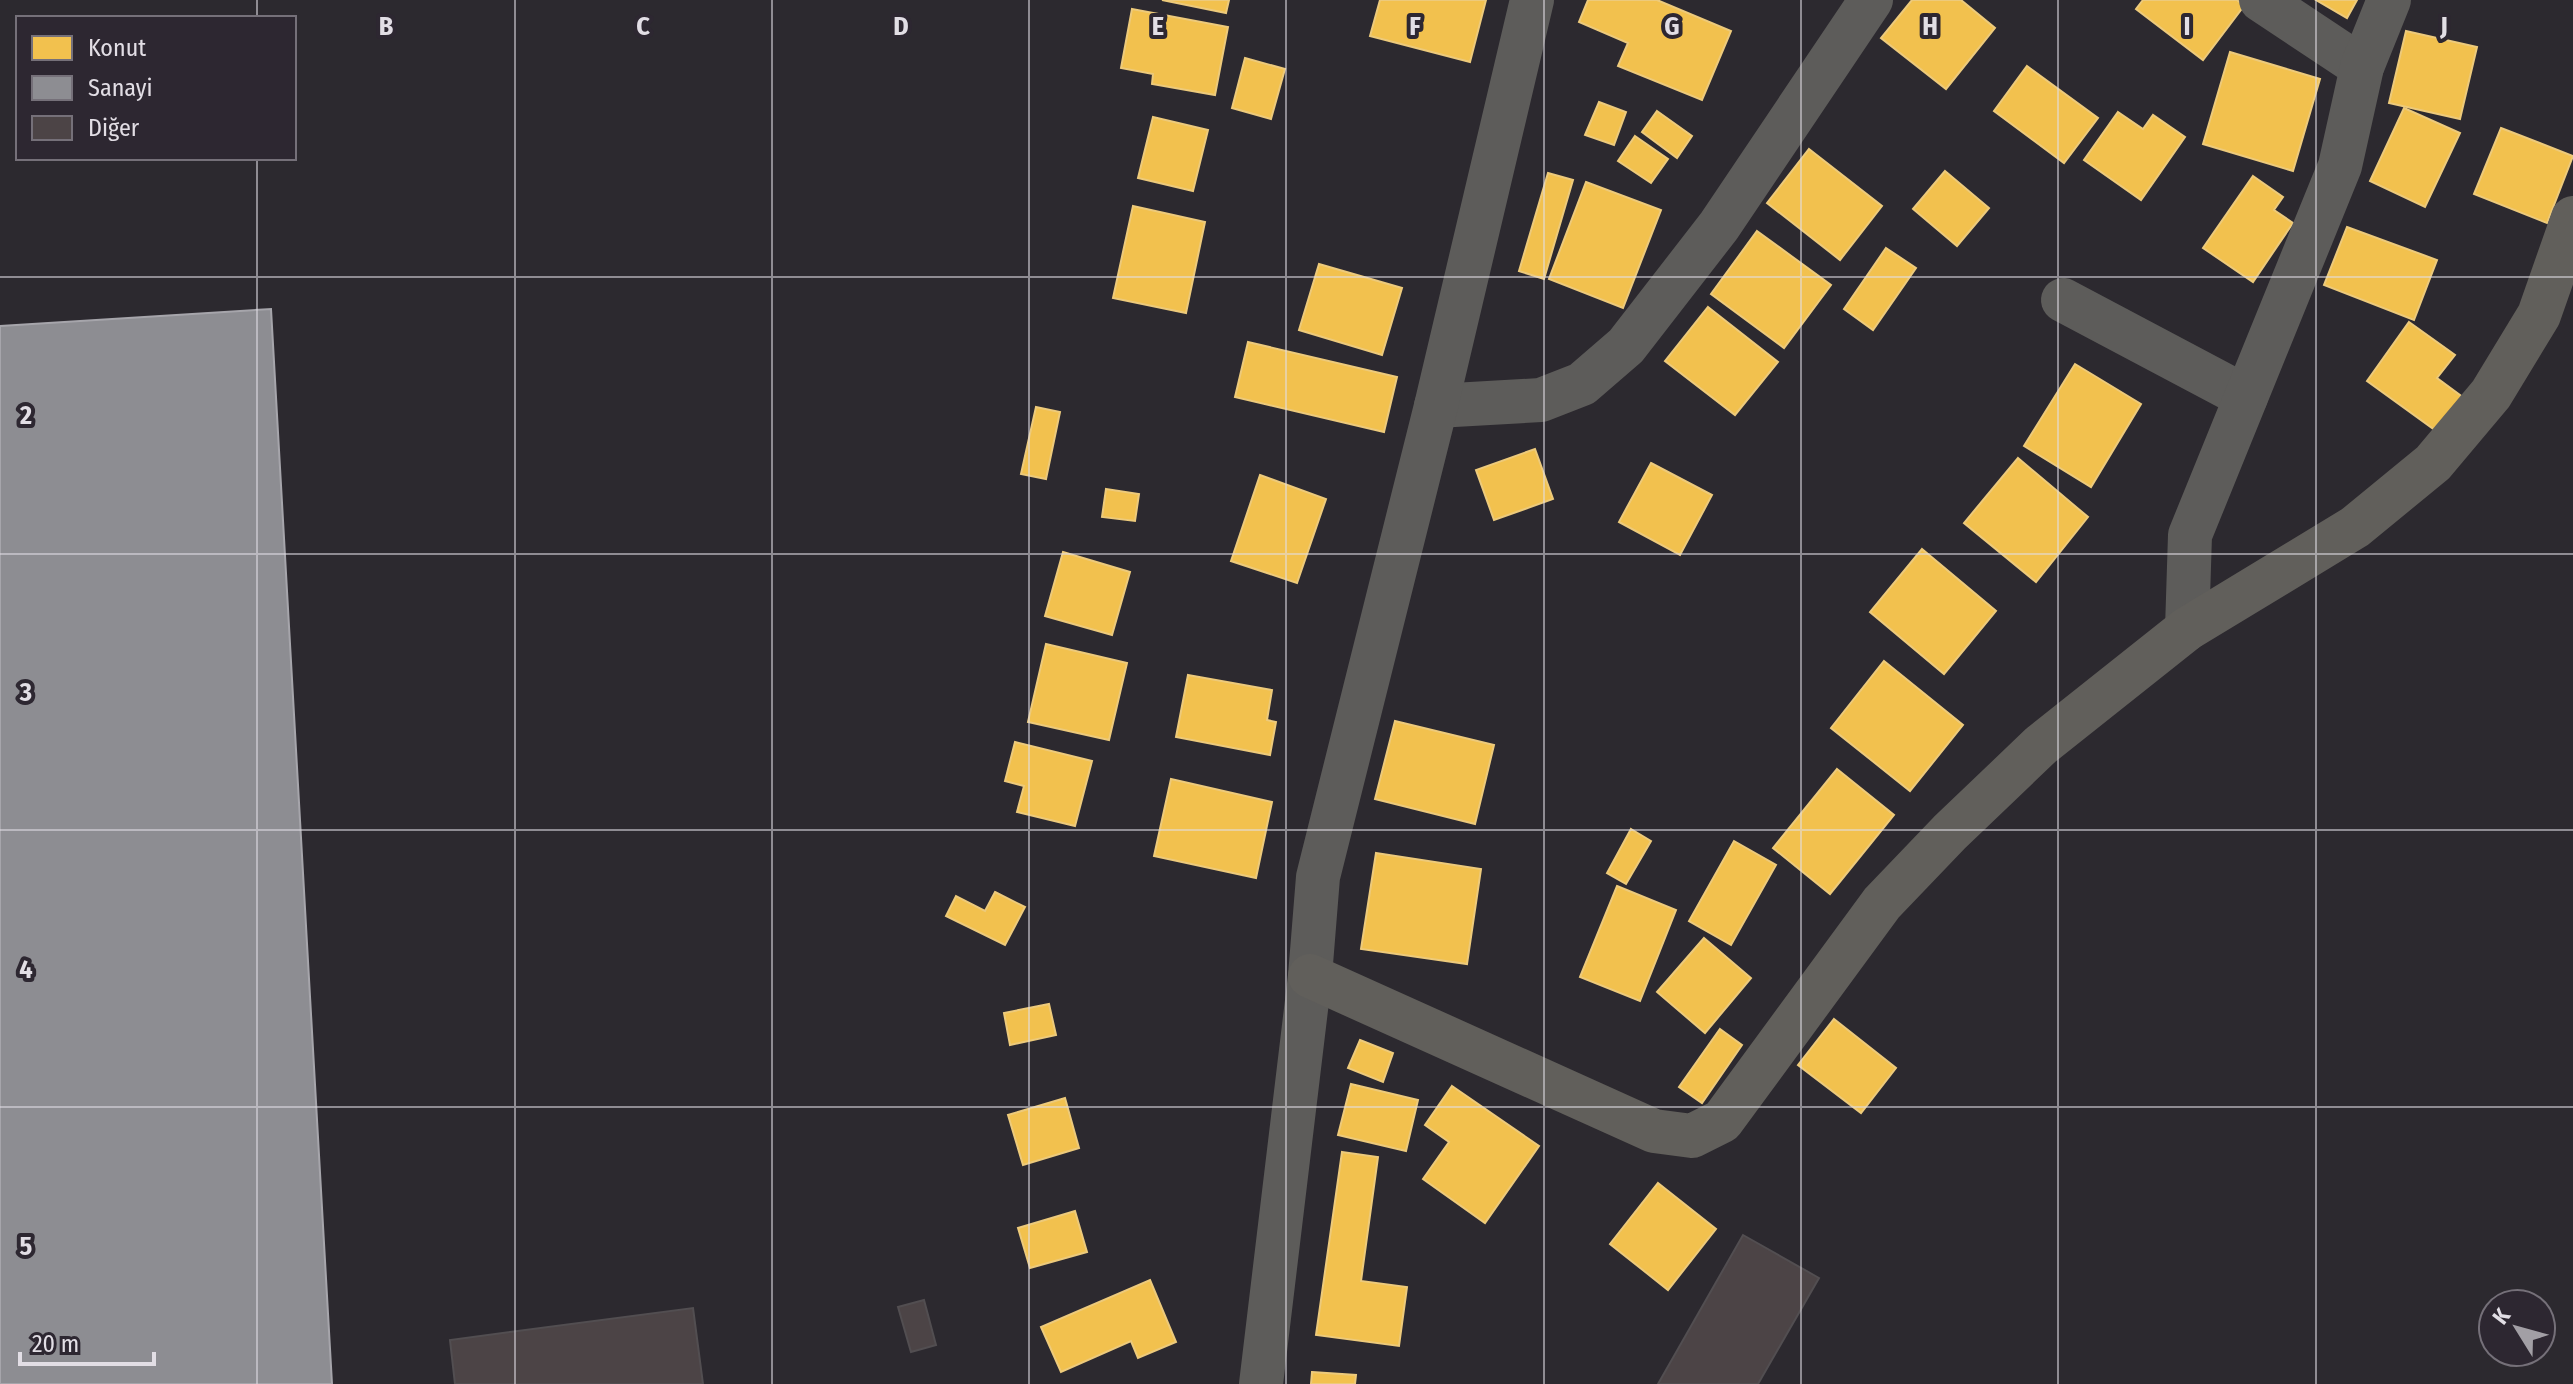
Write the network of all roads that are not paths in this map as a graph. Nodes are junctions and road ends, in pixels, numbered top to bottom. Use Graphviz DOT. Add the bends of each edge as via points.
graph roads {
  1 [pos="1532,0"];
  2 [pos="1871,0"];
  3 [pos="2261,0"];
  4 [pos="2389,0"];
  5 [pos="2362,67"];
  6 [pos="2573,218"];
  7 [pos="2063,300"];
  8 [pos="2246,397"];
  9 [pos="1436,406"];
  10 [pos="2187,629"];
  11 [pos="1310,976"];
  12 [pos="1261,1384"];
  1 -- 9 [label="street"];
  2 -- 9 [label="street" via="1719,226 1626,346 1582,384 1541,400"];
  3 -- 5 [label="street"];
  4 -- 5 [label="street"];
  5 -- 8 [label="street" via="2340,166"];
  6 -- 10 [label="street" via="2539,315 2491,394 2433,463 2355,527"];
  7 -- 8 [label="street"];
  8 -- 10 [label="street" via="2190,535"];
  9 -- 11 [label="street" via="1318,877"];
  10 -- 11 [label="street" via="2041,745 1950,832 1882,903 1722,1121 1692,1136 1654,1131"];
  11 -- 12 [label="street"];
}
